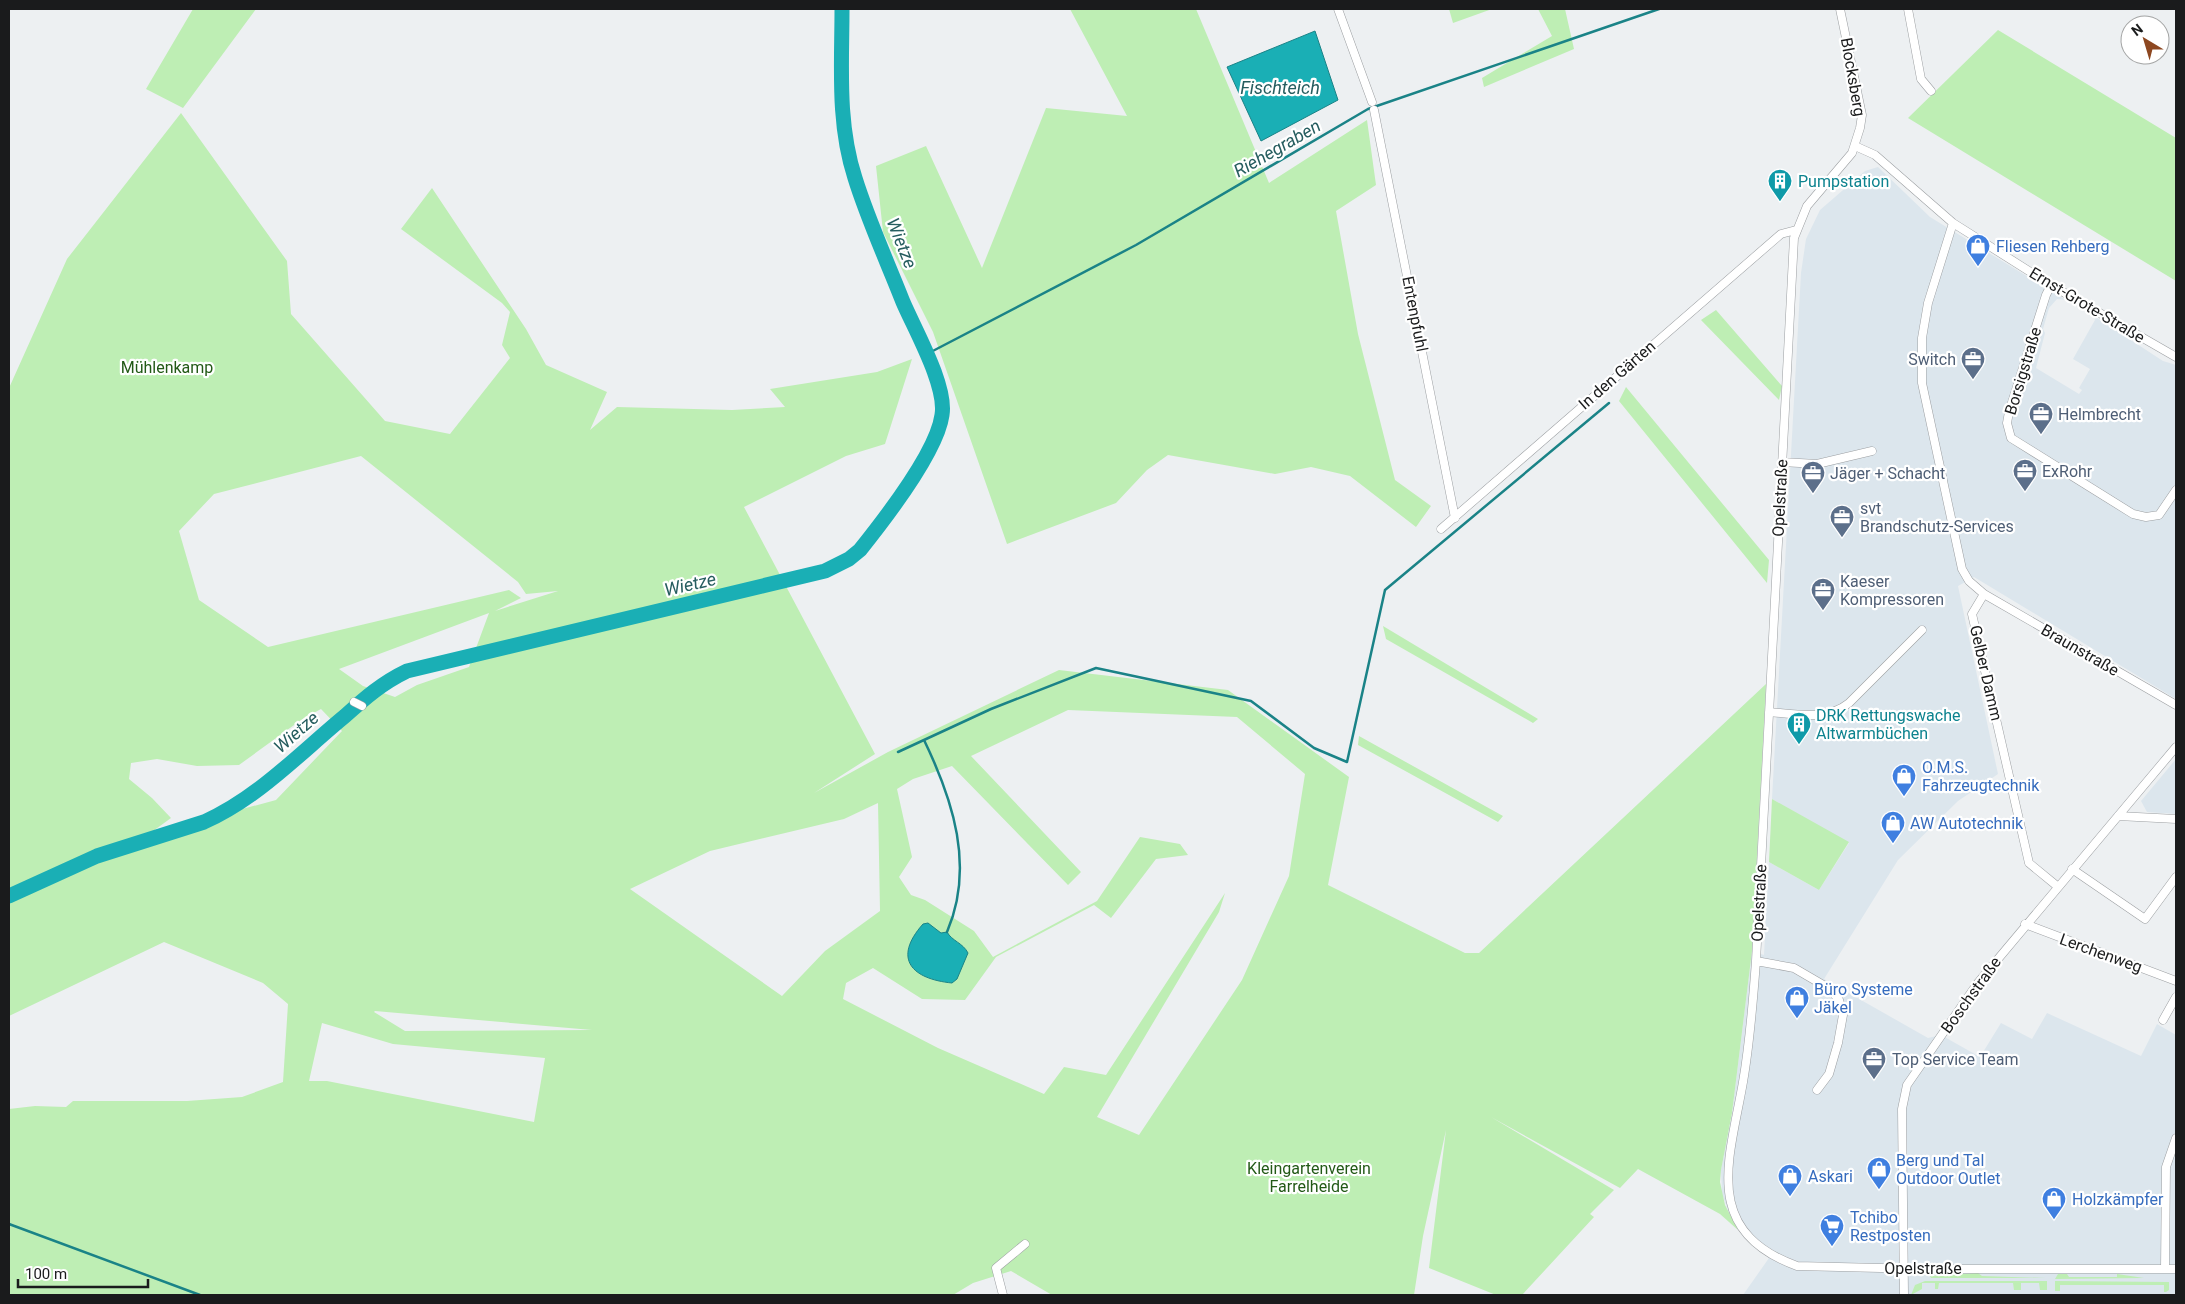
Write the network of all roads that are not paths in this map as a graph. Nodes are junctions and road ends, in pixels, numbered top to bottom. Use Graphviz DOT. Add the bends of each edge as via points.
graph roads {
  1 [pos="1338,9"];
  2 [pos="1840,9"];
  3 [pos="1908,9"];
  4 [pos="1931,91"];
  5 [pos="1855,146"];
  6 [pos="1953,223"];
  7 [pos="1796,230"];
  8 [pos="2051,285"];
  9 [pos="2176,357"];
  10 [pos="1872,451"];
  11 [pos="1782,462"];
  12 [pos="2176,490"];
  13 [pos="1455,518"];
  14 [pos="1441,529"];
  15 [pos="1984,594"];
  16 [pos="1922,630"];
  17 [pos="354,702"];
  18 [pos="362,706"];
  19 [pos="2176,706"];
  20 [pos="1769,712"];
  21 [pos="2176,747"];
  22 [pos="2118,816"];
  23 [pos="2176,819"];
  24 [pos="2072,870"];
  25 [pos="2176,877"];
  26 [pos="2057,886"];
  27 [pos="2025,924"];
  28 [pos="1756,961"];
  29 [pos="2176,981"];
  30 [pos="2176,998"];
  31 [pos="2163,1020"];
  32 [pos="1817,1090"];
  33 [pos="2176,1138"];
  34 [pos="1025,1244"];
  35 [pos="1904,1268"];
  36 [pos="2165,1269"];
  37 [pos="2176,1269"];
  38 [pos="1003,1295"];
  39 [pos="1904,1295"];
  1 -- 13 [label="street, Entenpfuhl" via="1373,106"];
  2 -- 5 [label="street, Blocksberg" via="1862,115"];
  3 -- 4 [label="street" via="1921,79"];
  5 -- 6 [label="street, Ernst-Grote-Straße" via="1875,155"];
  5 -- 7 [label="street, Opelstraße" via="1842,167 1807,206"];
  6 -- 8 [label="street, Ernst-Grote-Straße"];
  6 -- 15 [label="street" via="1928,302 1922,338 1922,383 1962,569 1969,581"];
  7 -- 11 [label="street, Opelstraße"];
  7 -- 13 [label="street, In den Gärten" via="1781,234 1770,242"];
  8 -- 9 [label="street, Ernst-Grote-Straße"];
  8 -- 12 [label="street, Borsigstraße" via="2009,412 2007,423 2011,438 2133,514 2159,515"];
  10 -- 11 [label="street" via="1817,464"];
  11 -- 20 [label="street, Opelstraße"];
  13 -- 14 [label="street, In den Gärten"];
  15 -- 19 [label="street, Braunstraße"];
  15 -- 26 [label="street, Gelber Damm" via="1972,614 2029,863"];
  16 -- 20 [label="street" via="1849,703 1836,711 1824,714"];
  17 -- 18 [label="street"];
  20 -- 28 [label="street, Opelstraße"];
  21 -- 22 [label="street, Boschstraße"];
  22 -- 23 [label="street"];
  22 -- 24 [label="street, Boschstraße"];
  24 -- 25 [label="street" via="2145,919"];
  24 -- 26 [label="street, Boschstraße"];
  26 -- 27 [label="street, Boschstraße"];
  27 -- 29 [label="street, Lerchenweg"];
  27 -- 35 [label="street, Boschstraße" via="1977,984 1907,1085 1902,1109"];
  28 -- 32 [label="street" via="1794,968 1830,989 1839,1000 1843,1015 1838,1043 1829,1074"];
  28 -- 35 [label="street, Opelstraße" via="1750,1036 1726,1177 1735,1216 1751,1238 1783,1261 1797,1266"];
  30 -- 31 [label="street"];
  33 -- 36 [label="street" via="2166,1167"];
  34 -- 38 [label="street" via="996,1268"];
  35 -- 36 [label="street, Opelstraße"];
  35 -- 39 [label="street, Boschstraße"];
  36 -- 37 [label="street, Opelstraße"];
}
